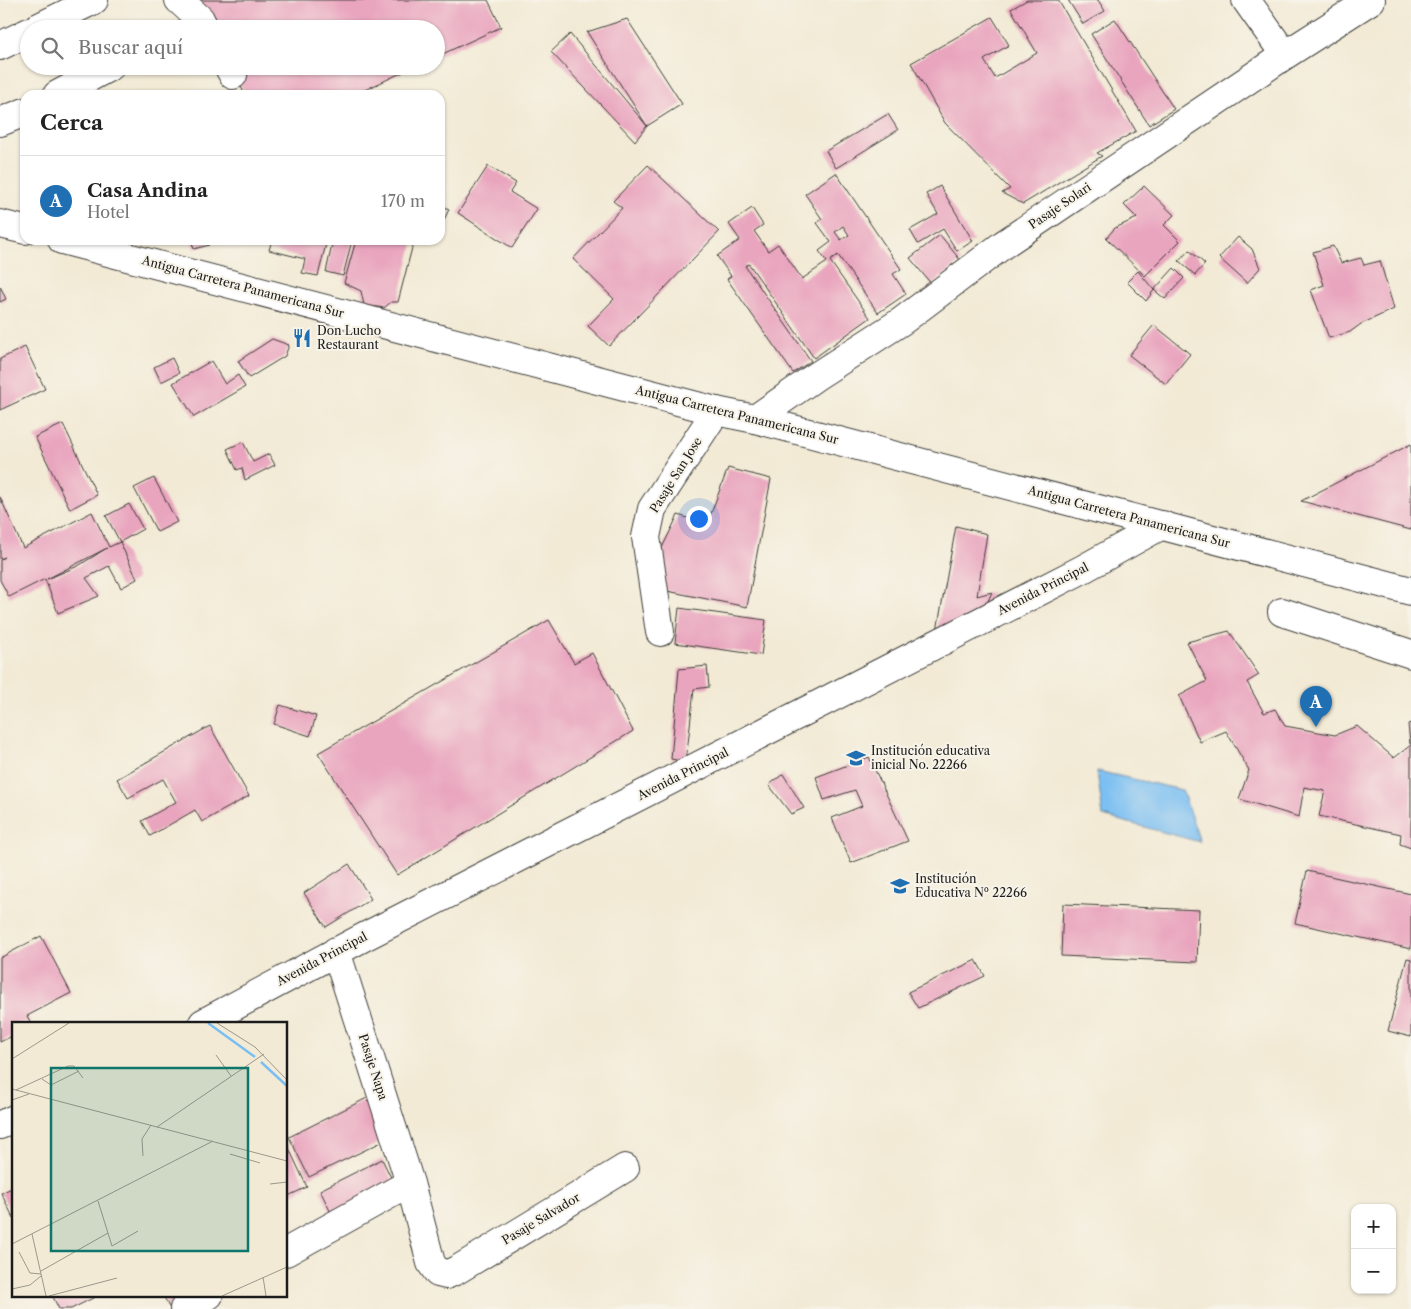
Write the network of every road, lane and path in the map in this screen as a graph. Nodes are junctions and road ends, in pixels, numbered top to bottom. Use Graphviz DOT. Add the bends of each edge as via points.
graph roads {
  1 [pos="94,0"];
  2 [pos="180,0"];
  3 [pos="1246,0"];
  4 [pos="1371,0"];
  5 [pos="53,20"];
  6 [pos="192,20"];
  7 [pos="20,36"];
  8 [pos="0,46"];
  9 [pos="1285,55"];
  10 [pos="95,75"];
  11 [pos="67,90"];
  12 [pos="20,114"];
  13 [pos="0,122"];
  14 [pos="0,224"];
  15 [pos="20,229"];
  16 [pos="81,245"];
  17 [pos="716,411"];
  18 [pos="755,419"];
  19 [pos="1162,525"];
  20 [pos="1411,591"];
  21 [pos="1282,612"];
  22 [pos="660,632"];
  23 [pos="1411,654"];
  24 [pos="336,951"];
  25 [pos="205,1022"];
  26 [pos="12,1119"];
  27 [pos="0,1125"];
  28 [pos="625,1168"];
  29 [pos="410,1183"];
  30 [pos="288,1251"];
  31 [pos="457,1270"];
  32 [pos="207,1296"];
  33 [pos="184,1309"];
  1 -- 5 [label="main road"];
  2 -- 6 [label="main road"];
  3 -- 9 [label="main road"];
  4 -- 9 [label="main road, Pasaje Solari"];
  7 -- 8 [label="main road"];
  9 -- 18 [label="main road, Pasaje Solari" via="1004,244 902,321"];
  10 -- 11 [label="main road"];
  12 -- 13 [label="main road"];
  14 -- 15 [label="main road"];
  16 -- 17 [label="main road, Antigua Carretera Panamericana Sur"];
  17 -- 18 [label="main road, Antigua Carretera Panamericana Sur"];
  17 -- 22 [label="main road, Pasaje San Jose" via="652,509 646,537"];
  18 -- 19 [label="main road, Antigua Carretera Panamericana Sur"];
  19 -- 20 [label="main road, Antigua Carretera Panamericana Sur"];
  19 -- 24 [label="main road, Avenida Principal" via="1074,574"];
  21 -- 23 [label="main road"];
  24 -- 25 [label="main road, Avenida Principal"];
  24 -- 29 [label="main road, Pasaje Napa"];
  26 -- 27 [label="main road"];
  28 -- 31 [label="main road, Pasaje Salvador"];
  29 -- 30 [label="main road"];
  29 -- 31 [label="main road, Pasaje Napa" via="431,1263 438,1273 446,1275"];
  32 -- 33 [label="main road"];
}
